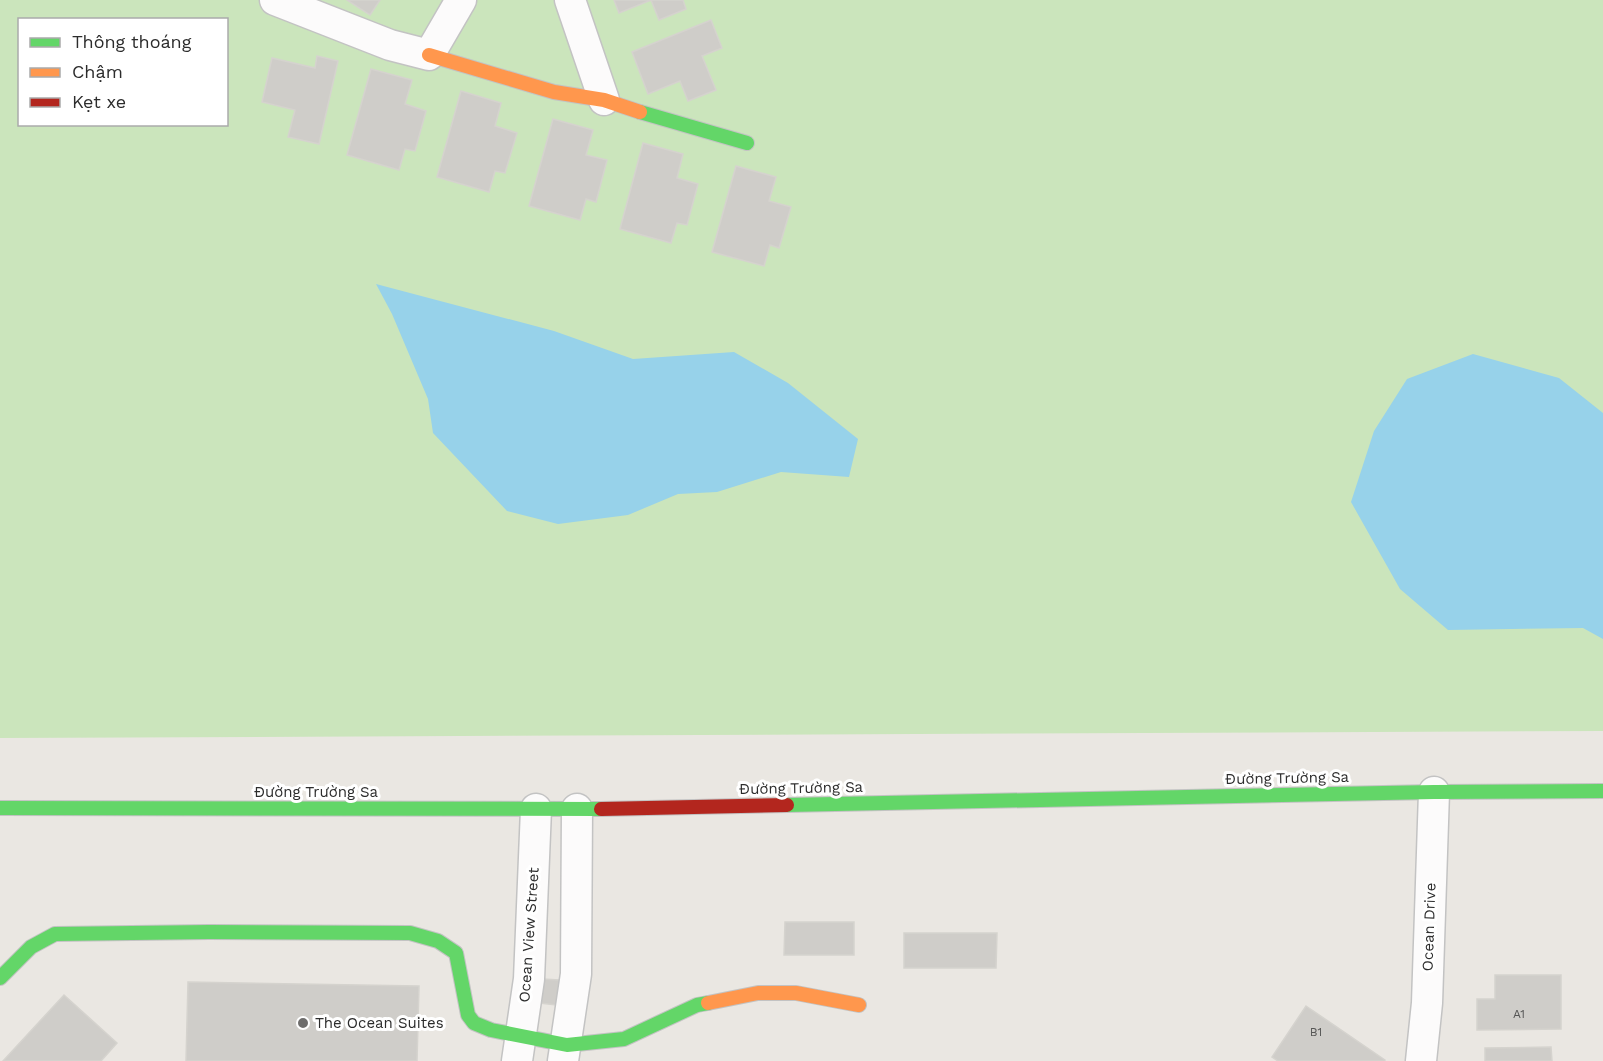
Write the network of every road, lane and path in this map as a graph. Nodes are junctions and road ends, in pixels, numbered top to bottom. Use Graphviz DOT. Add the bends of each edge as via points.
graph roads {
  1 [pos="275,0"];
  2 [pos="461,0"];
  3 [pos="570,0"];
  4 [pos="429,55"];
  5 [pos="604,100"];
  6 [pos="747,142"];
  7 [pos="1603,791"];
  8 [pos="1434,792"];
  9 [pos="0,808"];
  10 [pos="536,809"];
  11 [pos="577,809"];
  12 [pos="0,978"];
  13 [pos="859,1005"];
  14 [pos="519,1049"];
  15 [pos="565,1053"];
  16 [pos="1421,1061"];
  1 -- 4 [label="street" via="390,45"];
  2 -- 4 [label="street"];
  3 -- 5 [label="street"];
  4 -- 5 [label="main road" via="555,92"];
  5 -- 6 [label="main road"];
  7 -- 8 [label="main road, Đường Trường Sa"];
  8 -- 11 [label="main road, Đường Trường Sa"];
  8 -- 16 [label="street, Ocean Drive" via="1427,1003"];
  9 -- 10 [label="main road, Đường Trường Sa"];
  10 -- 11 [label="main road, Đường Trường Sa"];
  10 -- 14 [label="street, Ocean View Street" via="529,979"];
  11 -- 15 [label="street" via="576,974"];
  12 -- 14 [label="main road" via="26,950 55,934 410,933 438,941 456,954 468,1015 474,1023"];
  13 -- 15 [label="main road" via="796,993 758,993 697,1005 624,1040"];
  14 -- 15 [label="main road"];
}
